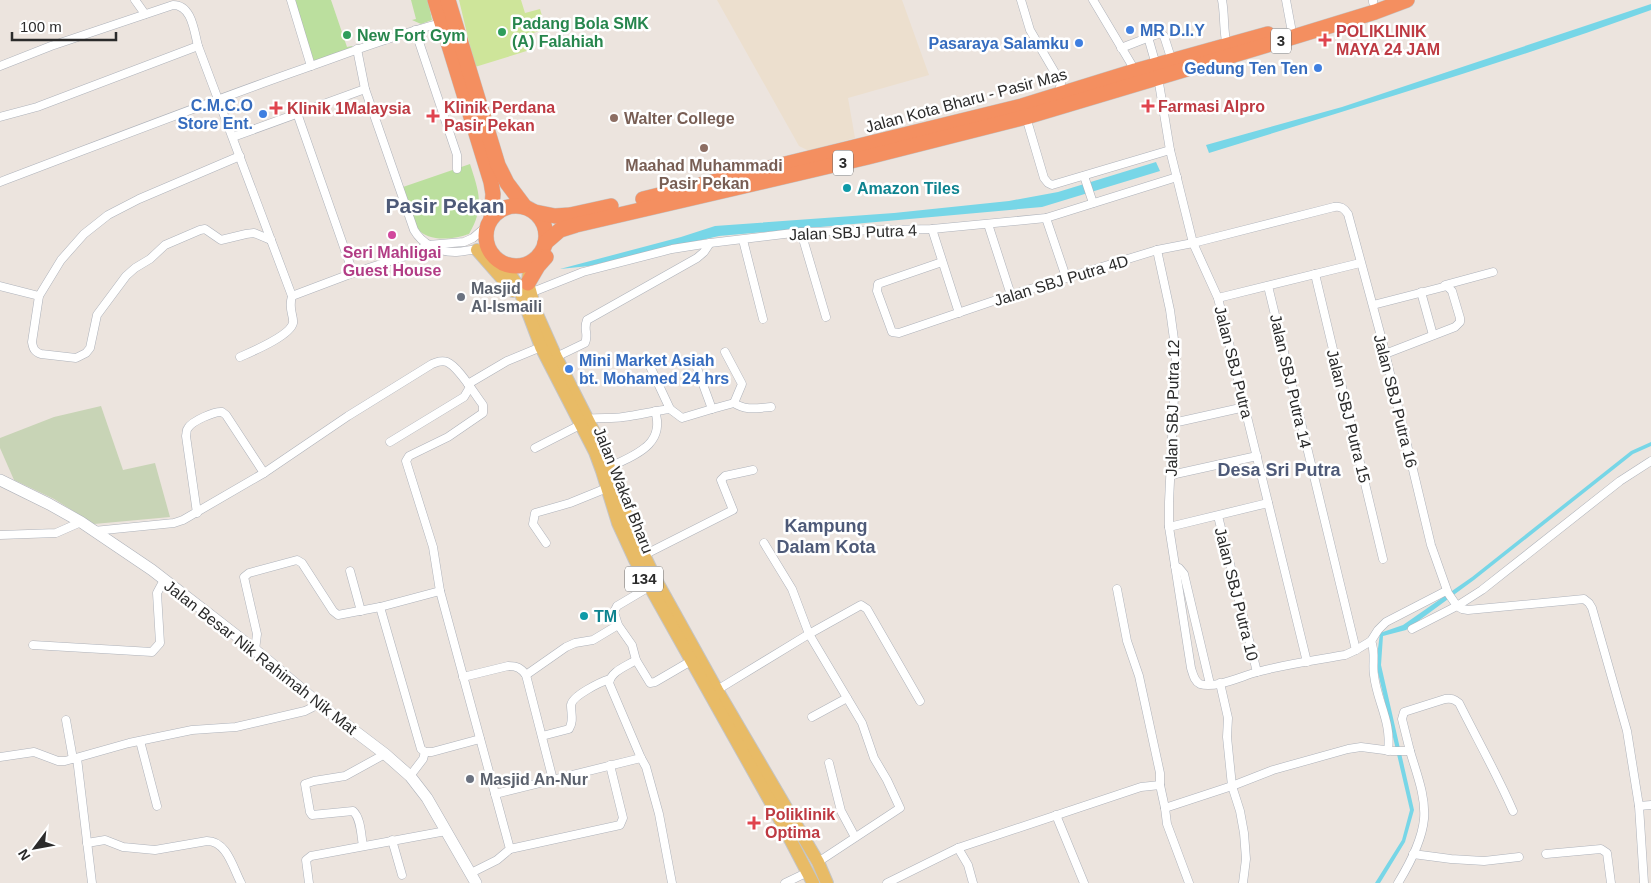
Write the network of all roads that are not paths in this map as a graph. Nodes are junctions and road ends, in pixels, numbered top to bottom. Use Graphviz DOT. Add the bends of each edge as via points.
graph roads {
  1 [pos="135,0"];
  2 [pos="291,0"];
  3 [pos="435,0"];
  4 [pos="448,0"];
  5 [pos="1021,0"];
  6 [pos="1093,0"];
  7 [pos="1222,0"];
  8 [pos="1286,0"];
  9 [pos="1373,1"];
  10 [pos="1404,1"];
  11 [pos="145,14"];
  12 [pos="441,24"];
  13 [pos="1291,27"];
  14 [pos="416,30"];
  15 [pos="1148,37"];
  16 [pos="198,46"];
  17 [pos="1227,46"];
  18 [pos="1121,48"];
  19 [pos="357,49"];
  20 [pos="1172,62"];
  21 [pos="0,66"];
  22 [pos="311,66"];
  23 [pos="1157,72"];
  24 [pos="1139,77"];
  25 [pos="364,89"];
  26 [pos="1059,89"];
  27 [pos="218,99"];
  28 [pos="297,113"];
  29 [pos="0,117"];
  30 [pos="1026,117"];
  31 [pos="233,136"];
  32 [pos="1170,150"];
  33 [pos="240,156"];
  34 [pos="457,169"];
  35 [pos="1177,177"];
  36 [pos="1084,178"];
  37 [pos="0,182"];
  38 [pos="1092,202"];
  39 [pos="530,210"];
  40 [pos="1347,212"];
  41 [pos="1046,218"];
  42 [pos="490,222"];
  43 [pos="587,222"];
  44 [pos="988,224"];
  45 [pos="932,229"];
  46 [pos="801,232"];
  47 [pos="271,240"];
  48 [pos="743,240"];
  49 [pos="710,242"];
  50 [pos="545,243"];
  51 [pos="1193,243"];
  52 [pos="428,245"];
  53 [pos="477,250"];
  54 [pos="1157,250"];
  55 [pos="498,259"];
  56 [pos="533,260"];
  57 [pos="942,262"];
  58 [pos="1360,263"];
  59 [pos="1493,272"];
  60 [pos="353,273"];
  61 [pos="1315,274"];
  62 [pos="1066,277"];
  63 [pos="0,286"];
  64 [pos="1268,286"];
  65 [pos="1443,286"];
  66 [pos="529,288"];
  67 [pos="1421,292"];
  68 [pos="1011,294"];
  69 [pos="39,296"];
  70 [pos="292,296"];
  71 [pos="1218,298"];
  72 [pos="1373,305"];
  73 [pos="959,312"];
  74 [pos="826,317"];
  75 [pos="763,319"];
  76 [pos="536,333"];
  77 [pos="1433,336"];
  78 [pos="541,347"];
  79 [pos="725,352"];
  80 [pos="1385,354"];
  81 [pos="240,357"];
  82 [pos="556,357"];
  83 [pos="648,362"];
  84 [pos="697,368"];
  85 [pos="469,386"];
  86 [pos="734,403"];
  87 [pos="771,407"];
  88 [pos="1245,407"];
  89 [pos="670,409"];
  90 [pos="712,409"];
  91 [pos="654,411"];
  92 [pos="584,422"];
  93 [pos="1173,423"];
  94 [pos="390,442"];
  95 [pos="535,448"];
  96 [pos="1257,456"];
  97 [pos="1651,461"];
  98 [pos="610,467"];
  99 [pos="753,470"];
  100 [pos="264,473"];
  101 [pos="1171,475"];
  102 [pos="0,480"];
  103 [pos="607,488"];
  104 [pos="1268,503"];
  105 [pos="198,513"];
  106 [pos="1218,516"];
  107 [pos="81,522"];
  108 [pos="1169,527"];
  109 [pos="94,531"];
  110 [pos="0,535"];
  111 [pos="546,543"];
  112 [pos="764,543"];
  113 [pos="644,555"];
  114 [pos="1383,559"];
  115 [pos="1175,566"];
  116 [pos="350,571"];
  117 [pos="164,580"];
  118 [pos="649,587"];
  119 [pos="1117,589"];
  120 [pos="440,591"];
  121 [pos="1447,592"];
  122 [pos="1455,604"];
  123 [pos="380,607"];
  124 [pos="361,611"];
  125 [pos="618,626"];
  126 [pos="1412,629"];
  127 [pos="809,634"];
  128 [pos="1371,641"];
  129 [pos="33,645"];
  130 [pos="255,650"];
  131 [pos="1356,650"];
  132 [pos="636,660"];
  133 [pos="691,661"];
  134 [pos="1307,662"];
  135 [pos="1257,672"];
  136 [pos="526,675"];
  137 [pos="463,678"];
  138 [pos="610,679"];
  139 [pos="1220,683"];
  140 [pos="1210,684"];
  141 [pos="718,690"];
  142 [pos="846,698"];
  143 [pos="920,701"];
  144 [pos="319,704"];
  145 [pos="812,717"];
  146 [pos="66,720"];
  147 [pos="542,736"];
  148 [pos="480,739"];
  149 [pos="140,741"];
  150 [pos="1390,751"];
  151 [pos="1407,751"];
  152 [pos="425,752"];
  153 [pos="385,754"];
  154 [pos="0,757"];
  155 [pos="641,758"];
  156 [pos="75,759"];
  157 [pos="828,763"];
  158 [pos="610,765"];
  159 [pos="410,776"];
  160 [pos="553,780"];
  161 [pos="1160,785"];
  162 [pos="1232,786"];
  163 [pos="495,794"];
  164 [pos="1651,805"];
  165 [pos="157,806"];
  166 [pos="1639,806"];
  167 [pos="1165,808"];
  168 [pos="1513,811"];
  169 [pos="1056,815"];
  170 [pos="446,831"];
  171 [pos="855,837"];
  172 [pos="392,840"];
  173 [pos="87,843"];
  174 [pos="363,846"];
  175 [pos="958,848"];
  176 [pos="510,849"];
  177 [pos="1413,854"];
  178 [pos="1546,854"];
  179 [pos="1519,857"];
  180 [pos="818,862"];
  181 [pos="402,876"];
  182 [pos="811,877"];
  183 [pos="474,878"];
  184 [pos="891,882"];
  185 [pos="92,883"];
  186 [pos="241,883"];
  187 [pos="309,883"];
  188 [pos="672,883"];
  189 [pos="785,883"];
  190 [pos="827,883"];
  191 [pos="973,883"];
  192 [pos="1084,883"];
  193 [pos="1189,883"];
  194 [pos="1243,883"];
  195 [pos="1398,883"];
  196 [pos="1612,883"];
  197 [pos="1644,883"];
  1 -- 11 [label="street"];
  2 -- 22 [label="street"];
  3 -- 12 [label="highway"];
  4 -- 39 [label="highway" via="498,165 507,184"];
  5 -- 26 [label="street" via="1030,30"];
  6 -- 18 [label="street"];
  7 -- 17 [label="street"];
  8 -- 13 [label="street"];
  9 -- 10 [label="highway, Jalan Kota Bharu - Pasir Mas / 3"];
  9 -- 13 [label="highway, Jalan Kota Bharu - Pasir Mas / 3"];
  10 -- 23 [label="highway, Jalan Kota Bharu - Pasir Mas / 3" via="1375,12"];
  11 -- 16 [label="street" via="173,5 185,8"];
  11 -- 21 [label="street"];
  12 -- 14 [label="street"];
  12 -- 42 [label="highway" via="491,182"];
  13 -- 17 [label="highway, Jalan Kota Bharu - Pasir Mas / 3"];
  14 -- 19 [label="street"];
  14 -- 34 [label="street" via="458,157"];
  15 -- 18 [label="street"];
  15 -- 20 [label="street" via="1160,33 1164,36"];
  15 -- 23 [label="street, Jalan SBJ Putra"];
  16 -- 27 [label="street"];
  16 -- 29 [label="street" via="37,107"];
  17 -- 20 [label="highway, Jalan Kota Bharu - Pasir Mas / 3"];
  18 -- 24 [label="street"];
  19 -- 22 [label="street"];
  19 -- 25 [label="street"];
  20 -- 23 [label="highway, Jalan Kota Bharu - Pasir Mas / 3"];
  22 -- 27 [label="street"];
  23 -- 24 [label="highway, Jalan Kota Bharu - Pasir Mas / 3"];
  23 -- 32 [label="street, Jalan SBJ Putra"];
  24 -- 26 [label="highway, Jalan Kota Bharu - Pasir Mas / 3"];
  24 -- 30 [label="highway, Jalan Kota Bharu - Pasir Mas / 3"];
  25 -- 28 [label="street"];
  25 -- 52 [label="street" via="414,230"];
  26 -- 39 [label="highway, Jalan Kota Bharu - Pasir Mas / 3" via="1022,106 599,209 555,216"];
  27 -- 31 [label="street"];
  27 -- 37 [label="street"];
  28 -- 31 [label="street"];
  28 -- 60 [label="street"];
  30 -- 36 [label="street" via="1048,183 1057,185"];
  30 -- 43 [label="highway, Jalan Kota Bharu - Pasir Mas / 3"];
  31 -- 33 [label="street"];
  32 -- 35 [label="street, Jalan SBJ Putra"];
  32 -- 36 [label="street"];
  33 -- 47 [label="street"];
  33 -- 69 [label="street" via="108,215 84,234 61,260"];
  35 -- 38 [label="street, Jalan SBJ Putra 4"];
  35 -- 51 [label="street, Jalan SBJ Putra"];
  36 -- 38 [label="street"];
  38 -- 41 [label="street, Jalan SBJ Putra 4"];
  39 -- 42 [label="highway" via="519,206 506,207"];
  39 -- 50 [label="highway" via="541,219"];
  40 -- 51 [label="street, Jalan SBJ Putra 4D" via="1334,207"];
  40 -- 58 [label="street, Jalan SBJ Putra 16"];
  41 -- 44 [label="street, Jalan SBJ Putra 4"];
  41 -- 62 [label="street"];
  42 -- 52 [label="street" via="464,242"];
  42 -- 55 [label="highway" via="488,244"];
  43 -- 50 [label="highway, Jalan Kota Bharu - Pasir Mas / 3" via="566,227"];
  43 -- 66 [label="highway" via="557,243 538,266"];
  44 -- 45 [label="street, Jalan SBJ Putra 4"];
  44 -- 68 [label="street"];
  45 -- 46 [label="street, Jalan SBJ Putra 4"];
  45 -- 57 [label="street"];
  46 -- 48 [label="street, Jalan SBJ Putra 4"];
  46 -- 74 [label="street"];
  47 -- 69 [label="street" via="254,233 221,240 205,229 165,245 126,276 97,315 90,348 76,358 41,354 33,348"];
  47 -- 70 [label="street"];
  48 -- 49 [label="street, Jalan SBJ Putra 4"];
  48 -- 75 [label="street"];
  49 -- 66 [label="street, Jalan SBJ Putra 4" via="672,249"];
  49 -- 82 [label="street" via="697,258 587,320 585,343"];
  50 -- 56 [label="highway"];
  51 -- 54 [label="street, Jalan SBJ Putra 4D"];
  51 -- 71 [label="street, Jalan SBJ Putra"];
  52 -- 53 [label="street" via="453,252"];
  52 -- 60 [label="street" via="406,256"];
  53 -- 55 [label="street"];
  53 -- 76 [label="main road" via="512,290"];
  54 -- 62 [label="street, Jalan SBJ Putra 4D"];
  54 -- 93 [label="street, Jalan SBJ Putra 12" via="1176,354"];
  55 -- 56 [label="highway" via="518,265"];
  55 -- 76 [label="main road, Jalan Wakaf Bharu / 134" via="518,286"];
  56 -- 66 [label="main road" via="529,269"];
  57 -- 73 [label="street"];
  57 -- 73 [label="street, Jalan SBJ Putra 4D" via="881,282 877,291 890,329 895,334"];
  58 -- 61 [label="street"];
  58 -- 72 [label="street, Jalan SBJ Putra 16"];
  59 -- 65 [label="street"];
  60 -- 70 [label="street"];
  61 -- 64 [label="street"];
  61 -- 114 [label="street, Jalan SBJ Putra 15"];
  62 -- 68 [label="street, Jalan SBJ Putra 4D"];
  63 -- 69 [label="street"];
  64 -- 71 [label="street"];
  64 -- 131 [label="street, Jalan SBJ Putra 14"];
  65 -- 67 [label="street"];
  65 -- 77 [label="street" via="1452,291 1460,322"];
  66 -- 82 [label="main road, Jalan Wakaf Bharu / 134"];
  67 -- 72 [label="street"];
  67 -- 77 [label="street"];
  68 -- 73 [label="street, Jalan SBJ Putra 4D"];
  70 -- 81 [label="street" via="290,329"];
  71 -- 88 [label="street, Jalan SBJ Putra"];
  72 -- 80 [label="street, Jalan SBJ Putra 16"];
  76 -- 78 [label="main road, Jalan Wakaf Bharu / 134"];
  77 -- 80 [label="street"];
  78 -- 85 [label="street" via="507,361"];
  78 -- 92 [label="main road, Jalan Wakaf Bharu / 134"];
  79 -- 86 [label="street" via="742,384"];
  80 -- 121 [label="street, Jalan SBJ Putra 16" via="1431,545"];
  82 -- 92 [label="main road, Jalan Wakaf Bharu / 134"];
  83 -- 89 [label="street"];
  84 -- 90 [label="street"];
  85 -- 94 [label="street" via="465,396"];
  85 -- 100 [label="street" via="448,363 432,364"];
  85 -- 120 [label="street" via="482,405 483,413 448,437 410,455 406,461 433,547"];
  86 -- 87 [label="street" via="749,409"];
  86 -- 90 [label="street"];
  88 -- 93 [label="street"];
  88 -- 96 [label="street, Jalan SBJ Putra"];
  89 -- 90 [label="street" via="682,418"];
  89 -- 91 [label="street"];
  91 -- 92 [label="street"];
  91 -- 98 [label="street" via="658,429 650,445"];
  92 -- 95 [label="street"];
  92 -- 98 [label="main road, Jalan Wakaf Bharu / 134"];
  92 -- 103 [label="main road, Jalan Wakaf Bharu / 134"];
  93 -- 101 [label="street, Jalan SBJ Putra 12"];
  96 -- 101 [label="street"];
  96 -- 104 [label="street, Jalan SBJ Putra"];
  97 -- 122 [label="street" via="1620,481 1495,581"];
  98 -- 113 [label="main road, Jalan Wakaf Bharu / 134"];
  99 -- 113 [label="street" via="725,476 721,480 733,510"];
  100 -- 105 [label="street"];
  100 -- 105 [label="street" via="222,412 193,423 186,436"];
  101 -- 108 [label="street, Jalan SBJ Putra 12"];
  102 -- 107 [label="street, Jalan Besar Nik Rahimah Nik Mat"];
  103 -- 111 [label="street" via="535,514 533,524"];
  103 -- 118 [label="main road, Jalan Wakaf Bharu / 134" via="618,524"];
  104 -- 106 [label="street"];
  104 -- 134 [label="street, Jalan SBJ Putra"];
  105 -- 109 [label="street" via="174,523"];
  106 -- 108 [label="street"];
  106 -- 135 [label="street, Jalan SBJ Putra 10"];
  107 -- 109 [label="street, Jalan Besar Nik Rahimah Nik Mat"];
  107 -- 110 [label="street" via="56,533"];
  108 -- 115 [label="street, Jalan SBJ Putra 12"];
  109 -- 117 [label="street, Jalan Besar Nik Rahimah Nik Mat"];
  112 -- 127 [label="street" via="792,589"];
  113 -- 141 [label="main road, Jalan Wakaf Bharu / 134"];
  115 -- 140 [label="street, Jalan SBJ Putra 12" via="1184,574"];
  115 -- 140 [label="street, Jalan SBJ Putra 12" via="1192,673 1197,683"];
  116 -- 124 [label="street"];
  117 -- 129 [label="street" via="157,594 160,643 152,652"];
  117 -- 130 [label="street, Jalan Besar Nik Rahimah Nik Mat"];
  118 -- 125 [label="street" via="615,609"];
  118 -- 133 [label="main road, Jalan Wakaf Bharu / 134"];
  119 -- 161 [label="street" via="1127,641 1140,676"];
  120 -- 123 [label="street"];
  120 -- 137 [label="street"];
  121 -- 122 [label="street, Jalan SBJ Putra 16"];
  121 -- 128 [label="street" via="1386,622"];
  122 -- 126 [label="street"];
  122 -- 166 [label="street" via="1468,610 1578,600 1589,603 1624,717"];
  123 -- 124 [label="street"];
  123 -- 152 [label="street" via="418,743"];
  124 -- 130 [label="street" via="342,616 335,614 297,560 249,573 244,577 257,634"];
  125 -- 132 [label="street" via="632,645"];
  125 -- 136 [label="street" via="593,640 566,647"];
  127 -- 141 [label="street"];
  127 -- 142 [label="street"];
  127 -- 143 [label="street" via="861,605 865,606"];
  128 -- 131 [label="street"];
  128 -- 150 [label="street" via="1373,673 1390,733"];
  130 -- 144 [label="street, Jalan Besar Nik Rahimah Nik Mat"];
  131 -- 134 [label="street"];
  132 -- 133 [label="street" via="646,679 652,683"];
  132 -- 138 [label="street"];
  133 -- 182 [label="main road, Jalan Wakaf Bharu / 134"];
  134 -- 135 [label="street"];
  135 -- 139 [label="street"];
  136 -- 137 [label="street" via="515,666"];
  136 -- 147 [label="street"];
  137 -- 148 [label="street"];
  138 -- 147 [label="street" via="575,698 571,704 570,729"];
  138 -- 155 [label="street" via="610,686"];
  139 -- 140 [label="street"];
  139 -- 162 [label="street" via="1228,718"];
  141 -- 180 [label="main road, Jalan Wakaf Bharu / 134"];
  142 -- 145 [label="street"];
  142 -- 171 [label="street" via="862,724 874,758 900,808"];
  144 -- 149 [label="street" via="305,711 236,727 192,730"];
  144 -- 153 [label="street, Jalan Besar Nik Rahimah Nik Mat"];
  146 -- 156 [label="street"];
  147 -- 160 [label="street"];
  148 -- 152 [label="street"];
  148 -- 163 [label="street"];
  149 -- 156 [label="street"];
  149 -- 165 [label="street"];
  150 -- 151 [label="street"];
  150 -- 162 [label="street" via="1348,749 1273,770"];
  151 -- 168 [label="street" via="1402,719 1404,712 1445,699 1455,700"];
  151 -- 177 [label="street" via="1420,782 1424,808 1422,830"];
  152 -- 159 [label="street"];
  153 -- 159 [label="street, Jalan Besar Nik Rahimah Nik Mat"];
  153 -- 174 [label="street" via="345,776 305,784 312,815 355,812"];
  154 -- 156 [label="street" via="34,752 58,761"];
  155 -- 158 [label="street"];
  155 -- 188 [label="street" via="659,814"];
  156 -- 173 [label="street"];
  157 -- 171 [label="street" via="841,812"];
  158 -- 160 [label="street"];
  158 -- 176 [label="street" via="623,818 620,825"];
  159 -- 170 [label="street, Jalan Besar Nik Rahimah Nik Mat"];
  160 -- 163 [label="street"];
  161 -- 167 [label="street"];
  161 -- 169 [label="street" via="1141,787"];
  162 -- 167 [label="street"];
  162 -- 194 [label="street" via="1244,833 1246,859"];
  163 -- 176 [label="street"];
  164 -- 166 [label="street"];
  166 -- 197 [label="street"];
  167 -- 193 [label="street" via="1167,824"];
  169 -- 175 [label="street"];
  169 -- 192 [label="street"];
  170 -- 172 [label="street"];
  170 -- 183 [label="street, Jalan Besar Nik Rahimah Nik Mat"];
  171 -- 180 [label="street"];
  172 -- 174 [label="street"];
  172 -- 181 [label="street"];
  173 -- 185 [label="street"];
  173 -- 186 [label="street" via="105,840 124,848 155,850 215,842 224,849"];
  174 -- 187 [label="street" via="308,857"];
  175 -- 184 [label="street"];
  175 -- 191 [label="street" via="968,864"];
  176 -- 183 [label="street"];
  177 -- 179 [label="street" via="1484,861"];
  177 -- 195 [label="street"];
  178 -- 196 [label="street" via="1601,849 1607,853"];
  180 -- 190 [label="main road, Jalan Wakaf Bharu / 134"];
  182 -- 189 [label="street"];
}
